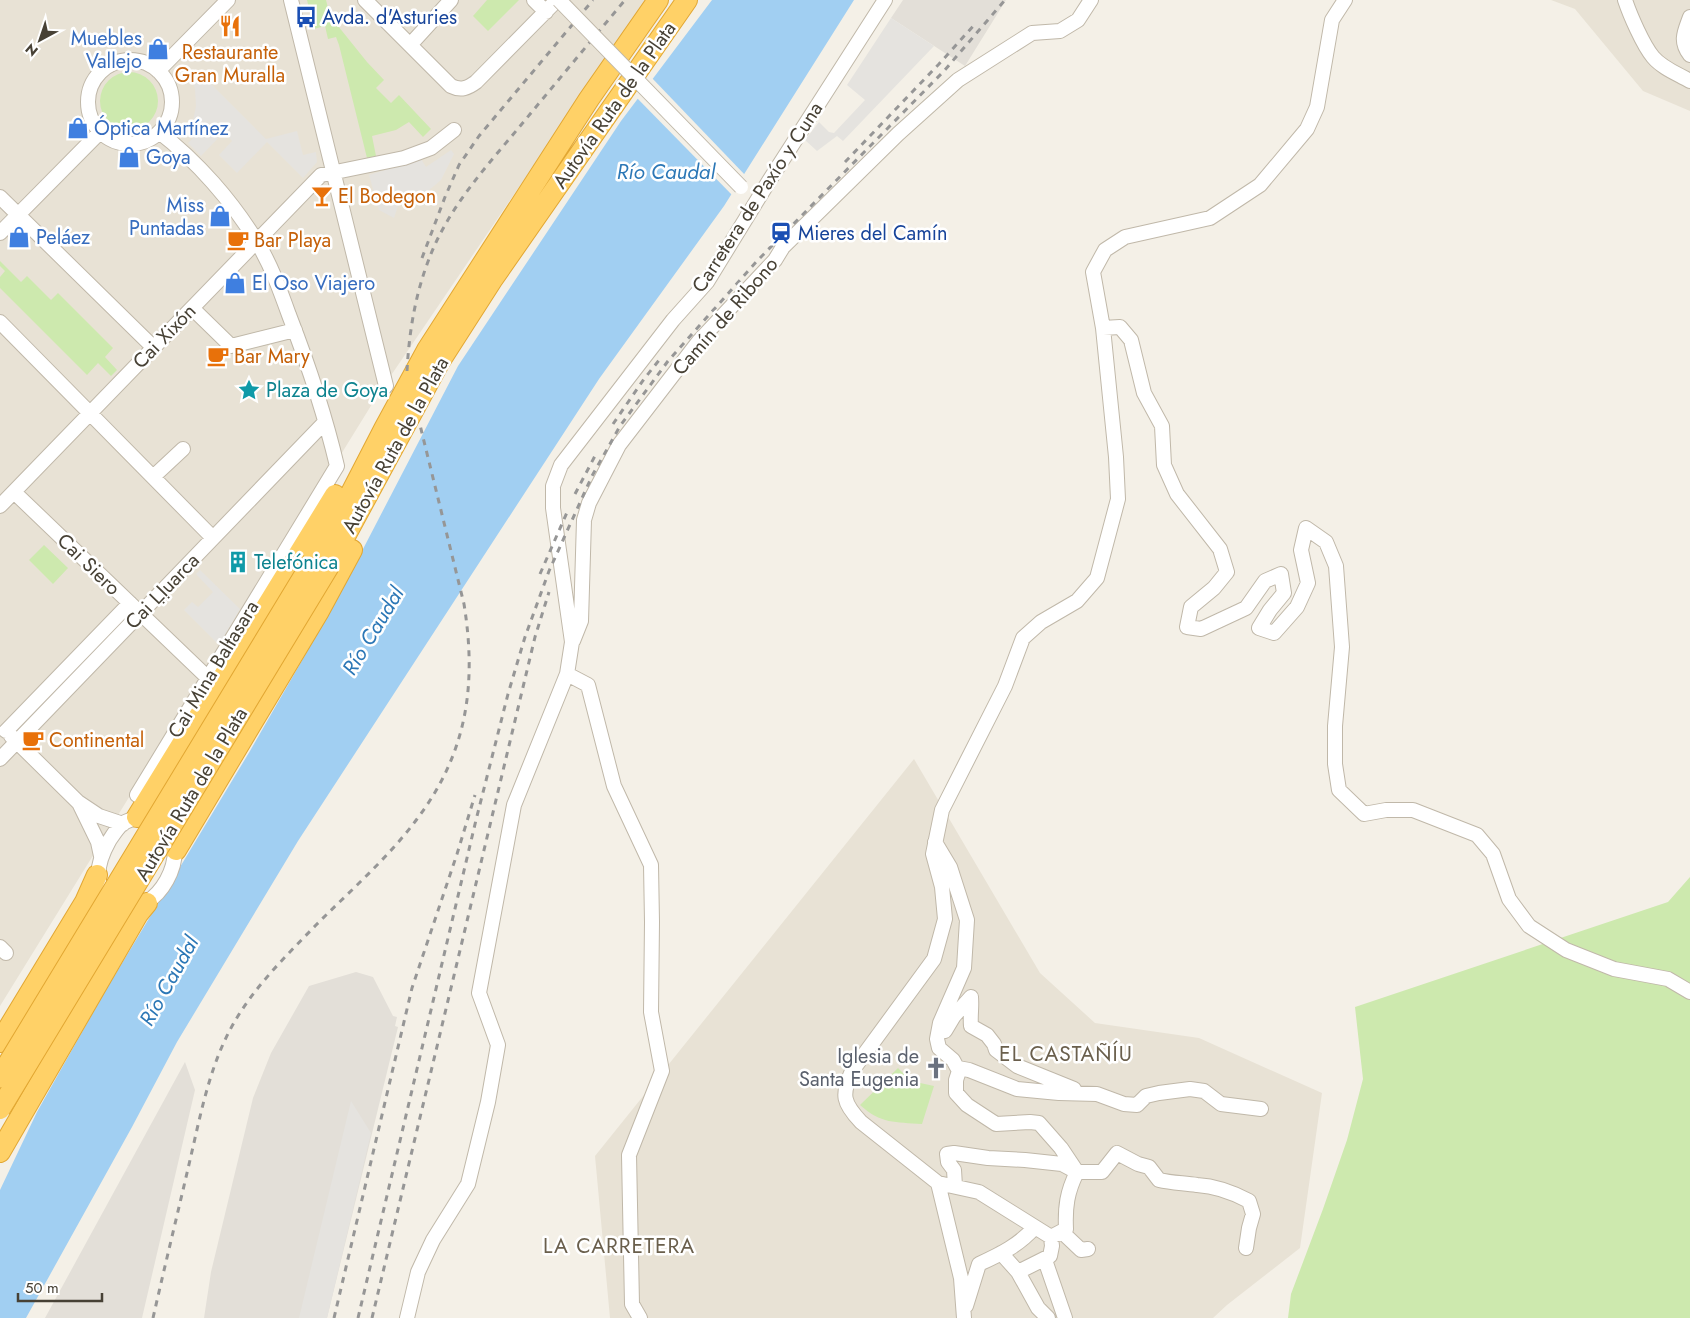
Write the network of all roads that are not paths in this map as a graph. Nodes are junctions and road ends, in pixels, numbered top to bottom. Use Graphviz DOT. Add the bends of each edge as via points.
graph roads {
  1 [pos="228,0"];
  2 [pos="291,0"];
  3 [pos="365,0"];
  4 [pos="451,0"];
  5 [pos="534,0"];
  6 [pos="558,0"];
  7 [pos="658,0"];
  8 [pos="688,0"];
  9 [pos="885,0"];
  10 [pos="1091,0"];
  11 [pos="1345,0"];
  12 [pos="1628,4"];
  13 [pos="546,12"];
  14 [pos="1690,17"];
  15 [pos="410,45"];
  16 [pos="1690,55"];
  17 [pos="158,72"];
  18 [pos="1690,81"];
  19 [pos="454,130"];
  20 [pos="100,132"];
  21 [pos="159,132"];
  22 [pos="333,173"];
  23 [pos="0,197"];
  24 [pos="756,202"];
  25 [pos="18,214"];
  26 [pos="0,233"];
  27 [pos="257,241"];
  28 [pos="192,308"];
  29 [pos="0,322"];
  30 [pos="1103,328"];
  31 [pos="295,330"];
  32 [pos="153,347"];
  33 [pos="440,361"];
  34 [pos="386,386"];
  35 [pos="90,414"];
  36 [pos="325,422"];
  37 [pos="384,429"];
  38 [pos="183,449"];
  39 [pos="153,477"];
  40 [pos="14,492"];
  41 [pos="0,506"];
  42 [pos="213,538"];
  43 [pos="321,563"];
  44 [pos="130,603"];
  45 [pos="141,613"];
  46 [pos="572,642"];
  47 [pos="567,674"];
  48 [pos="208,678"];
  49 [pos="3,728"];
  50 [pos="17,742"];
  51 [pos="0,759"];
  52 [pos="136,795"];
  53 [pos="78,802"];
  54 [pos="130,820"];
  55 [pos="936,842"];
  56 [pos="176,850"];
  57 [pos="99,866"];
  58 [pos="147,903"];
  59 [pos="1690,992"];
  60 [pos="0,1042"];
  61 [pos="938,1044"];
  62 [pos="958,1068"];
  63 [pos="0,1077"];
  64 [pos="1088,1094"];
  65 [pos="0,1109"];
  66 [pos="1261,1109"];
  67 [pos="0,1152"];
  68 [pos="1077,1172"];
  69 [pos="938,1183"];
  70 [pos="955,1186"];
  71 [pos="1035,1226"];
  72 [pos="1056,1234"];
  73 [pos="1246,1248"];
  74 [pos="1088,1249"];
  75 [pos="1001,1253"];
  76 [pos="1045,1260"];
  77 [pos="1018,1272"];
  78 [pos="964,1314"];
  79 [pos="407,1318"];
  80 [pos="640,1318"];
  81 [pos="1048,1318"];
  82 [pos="1065,1318"];
  1 -- 17 [label="street"];
  2 -- 22 [label="street"];
  3 -- 15 [label="street"];
  4 -- 15 [label="street"];
  5 -- 13 [label="street"];
  6 -- 13 [label="street"];
  6 -- 24 [label="street, bridge"];
  7 -- 37 [label="highway, Autovía Ruta de la Plata" via="476,272 427,350"];
  8 -- 33 [label="highway, Autovía Ruta de la Plata" via="492,280"];
  9 -- 24 [label="street, Carretera de Paxío y Cuna"];
  10 -- 46 [label="street, Camín de Ribono" via="1078,20 1060,31 1032,33 958,80 783,247 775,260 699,341 619,445 589,503 584,520 580,621"];
  11 -- 30 [label="street" via="1332,20 1317,107 1307,129 1260,186 1210,218 1126,237 1105,250 1093,272"];
  12 -- 18 [label="street" via="1653,57"];
  13 -- 15 [label="street" via="476,82 464,89 451,86"];
  14 -- 16 [label="street" via="1683,34"];
  17 -- 20 [label="street" via="134,60 108,66 98,74 88,98 93,123"];
  17 -- 21 [label="street" via="171,95 167,121"];
  19 -- 22 [label="street, Cai Xixón" via="430,148 404,158"];
  20 -- 21 [label="street" via="124,144 149,140"];
  20 -- 25 [label="street"];
  21 -- 27 [label="street" via="226,198"];
  22 -- 27 [label="street, Cai Xixón" via="321,175"];
  22 -- 34 [label="street"];
  23 -- 25 [label="street"];
  24 -- 46 [label="street, Carretera de Paxío y Cuna" via="707,282 673,320 561,465 553,486 553,508"];
  25 -- 26 [label="street"];
  25 -- 32 [label="street"];
  27 -- 28 [label="street, Cai Xixón"];
  27 -- 31 [label="street"];
  28 -- 31 [label="street" via="230,346"];
  28 -- 32 [label="street, Cai Xixón"];
  29 -- 35 [label="street"];
  30 -- 55 [label="street" via="1118,499 1097,578 1077,601 1041,622 1023,638 1005,686 942,810"];
  30 -- 59 [label="street" via="1120,327 1131,340 1144,393 1162,426 1164,465 1177,494 1220,549 1227,572 1191,607 1187,627 1201,629 1246,608 1265,581 1281,574 1284,592 1259,628 1274,633 1296,607 1308,583 1301,550 1306,528 1326,542 1336,566 1342,647 1335,726 1339,790 1364,814 1413,810 1477,835 1493,854 1509,899 1529,926 1566,950 1614,969 1668,980"];
  31 -- 36 [label="street"];
  32 -- 35 [label="street, Cai Xixón"];
  33 -- 43 [label="highway, Autovía Ruta de la Plata"];
  33 -- 56 [label="highway" via="410,432 344,568"];
  35 -- 39 [label="street"];
  35 -- 40 [label="street, Cai Xixón"];
  36 -- 42 [label="street, Cai Ḷḷuarca"];
  36 -- 48 [label="street, Cai Mina Baltasara" via="337,466"];
  37 -- 43 [label="highway, Autovía Ruta de la Plata" via="351,493"];
  37 -- 54 [label="highway" via="356,462"];
  38 -- 39 [label="street"];
  39 -- 42 [label="street"];
  40 -- 41 [label="street, Cai Xixón"];
  40 -- 44 [label="street, Cai Siero"];
  42 -- 45 [label="street, Cai Ḷḷuarca"];
  43 -- 63 [label="highway, Autovía Ruta de la Plata, bridge"];
  43 -- 65 [label="highway, Autovía Ruta de la Plata, bridge"];
  44 -- 45 [label="street, Cai Siero"];
  44 -- 49 [label="street"];
  45 -- 48 [label="street, Cai Siero"];
  45 -- 50 [label="street, Cai Ḷḷuarca"];
  46 -- 47 [label="street"];
  47 -- 79 [label="street" via="514,805 479,992 498,1045 468,1184 433,1240 418,1272"];
  47 -- 80 [label="street" via="588,685 614,786 650,865 651,1012 662,1070 629,1155 632,1304"];
  48 -- 52 [label="street, Cai Mina Baltasara"];
  49 -- 50 [label="street"];
  50 -- 51 [label="street, Cai Ḷḷuarca"];
  50 -- 53 [label="street"];
  53 -- 54 [label="street" via="99,816"];
  53 -- 57 [label="street" via="98,842"];
  54 -- 56 [label="street" via="153,818 161,822 172,832"];
  54 -- 57 [label="street" via="113,834"];
  55 -- 61 [label="street" via="950,867 967,920 964,968 940,1023"];
  55 -- 69 [label="street" via="933,854 942,887 945,919 934,959 852,1071 845,1094 850,1111 861,1122"];
  56 -- 58 [label="street" via="168,878"];
  57 -- 58 [label="street" via="103,893 129,908"];
  57 -- 60 [label="highway" via="85,902"];
  58 -- 67 [label="highway"];
  61 -- 62 [label="street"];
  61 -- 64 [label="street" via="954,1016 971,997 971,1026 987,1035 996,1050 1016,1066"];
  62 -- 64 [label="street" via="1017,1088"];
  62 -- 68 [label="street" via="956,1093 967,1105 996,1124 1040,1124"];
  64 -- 66 [label="street" via="1136,1105 1146,1096 1159,1092 1190,1089 1204,1091 1221,1104"];
  68 -- 70 [label="street" via="1062,1164 947,1154 954,1170"];
  68 -- 72 [label="street" via="1065,1209 1066,1230"];
  68 -- 73 [label="street" via="1102,1172 1117,1153 1149,1167 1159,1180 1199,1185 1237,1195 1249,1201 1253,1214"];
  69 -- 70 [label="street"];
  69 -- 78 [label="street" via="961,1278"];
  70 -- 71 [label="street" via="979,1192"];
  71 -- 72 [label="street"];
  71 -- 75 [label="street" via="1024,1239"];
  72 -- 74 [label="street" via="1081,1250"];
  72 -- 76 [label="street" via="1050,1256"];
  75 -- 77 [label="street"];
  75 -- 78 [label="street" via="979,1264"];
  76 -- 77 [label="street"];
  76 -- 82 [label="street"];
  77 -- 81 [label="street" via="1038,1308"];
}
